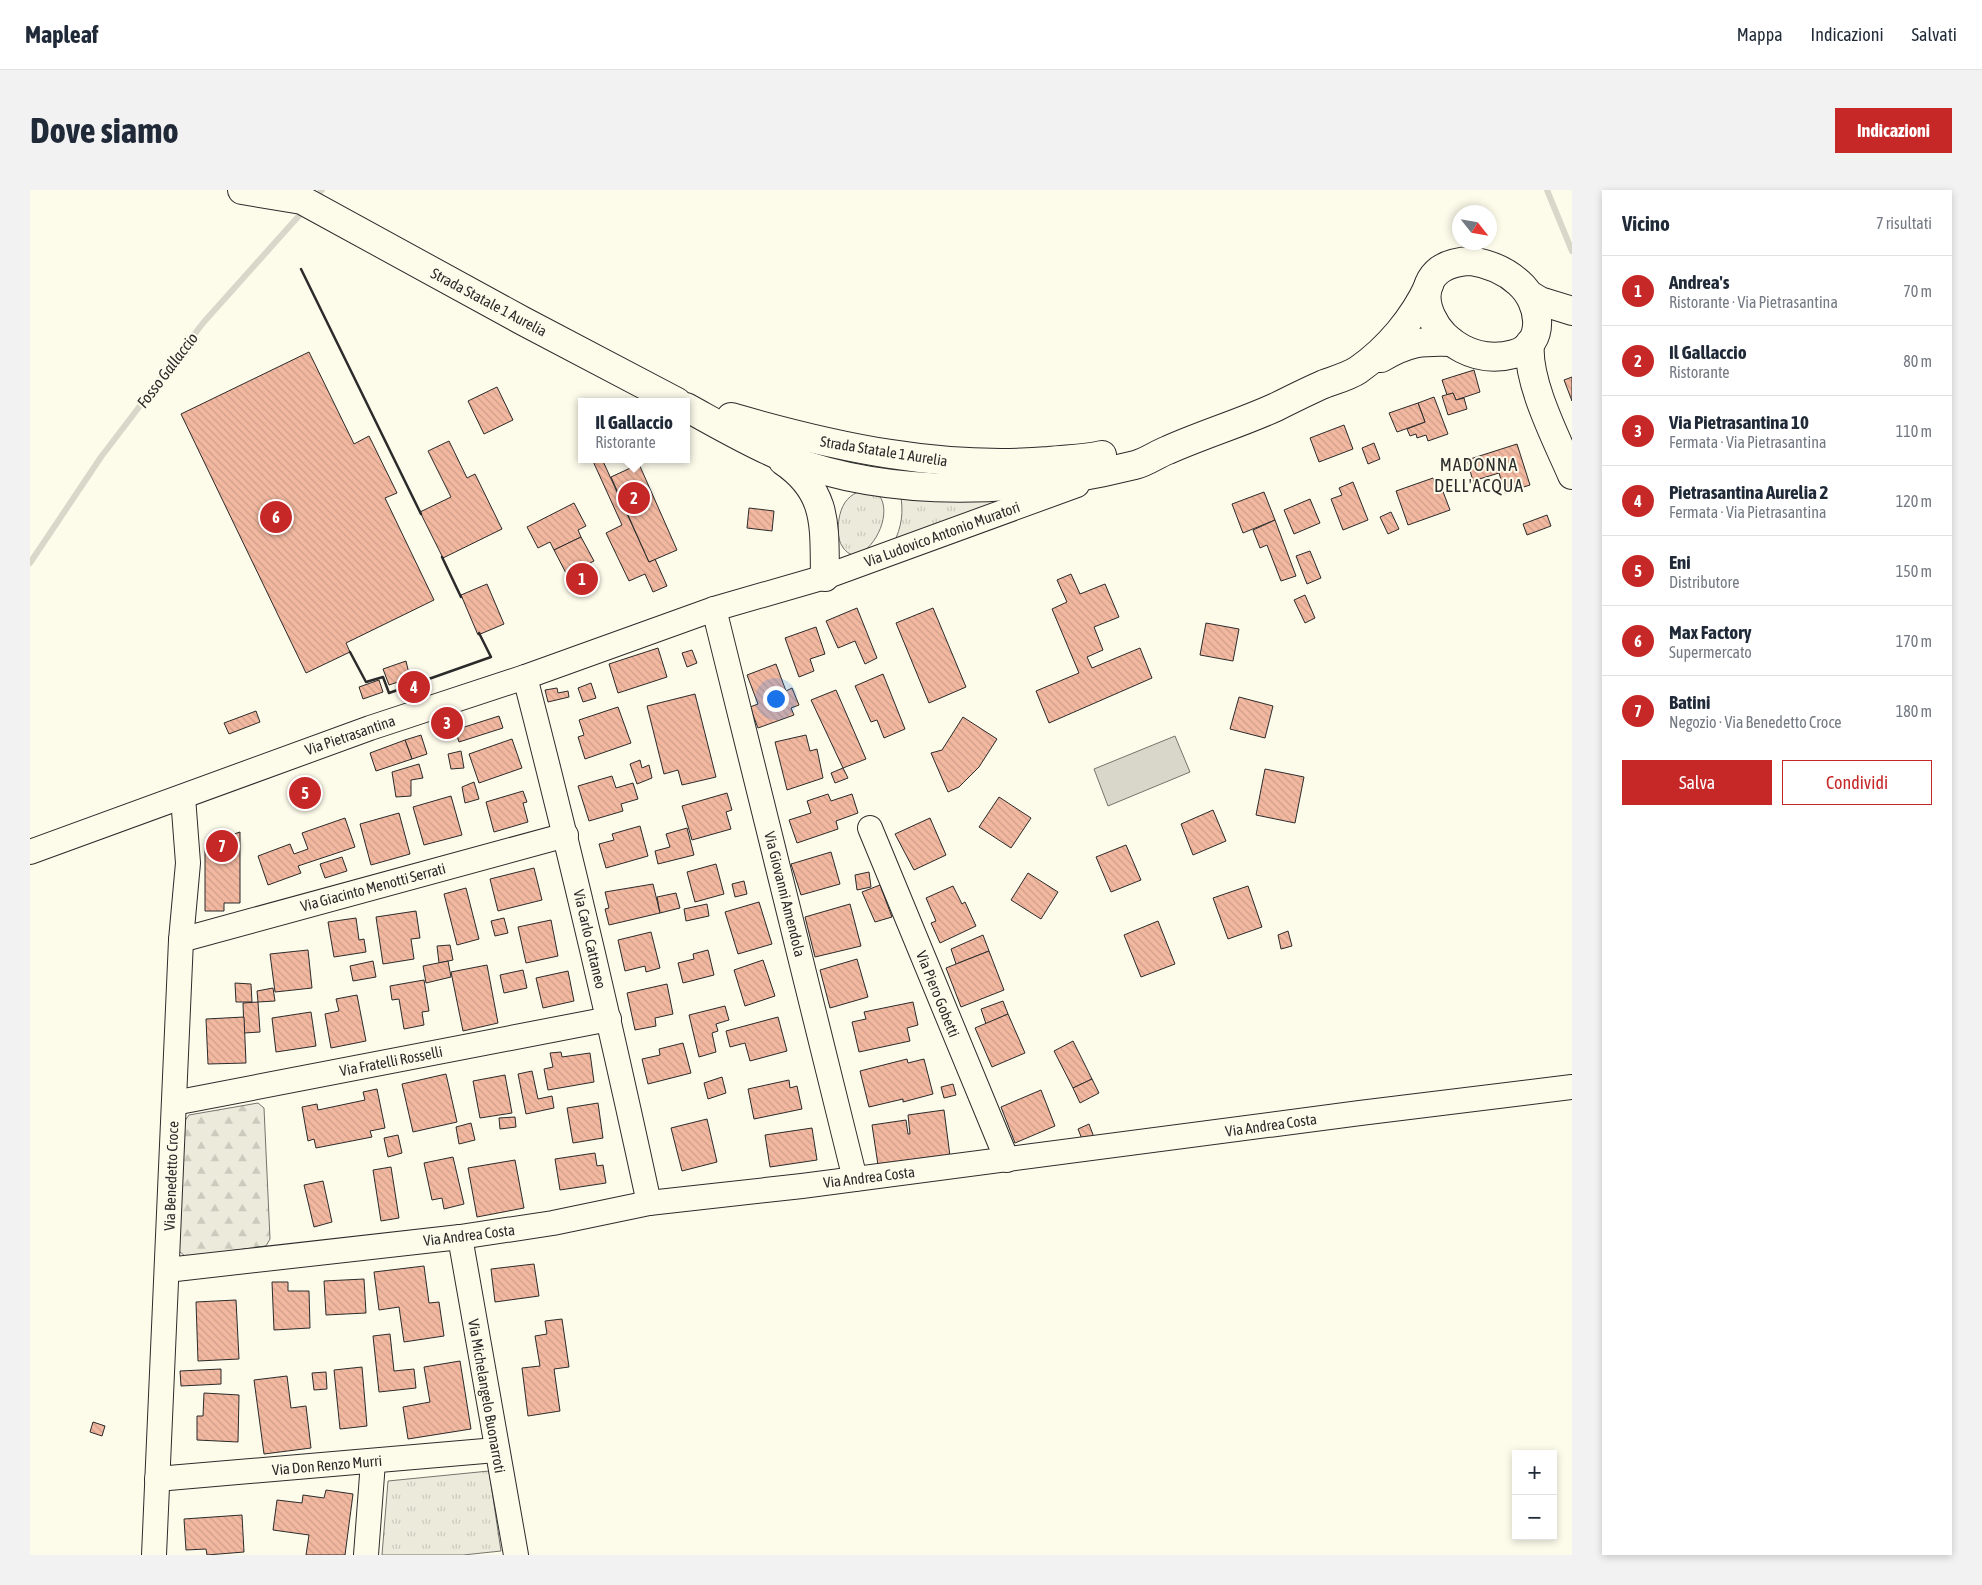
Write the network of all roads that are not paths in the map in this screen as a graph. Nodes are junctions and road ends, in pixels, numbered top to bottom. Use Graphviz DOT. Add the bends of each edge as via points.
graph roads {
  1 [pos="242,190"];
  2 [pos="299,195"];
  3 [pos="1429,285"];
  4 [pos="1530,295"];
  5 [pos="1572,311"];
  6 [pos="1572,314"];
  7 [pos="1533,339"];
  8 [pos="1452,342"];
  9 [pos="1495,356"];
  10 [pos="1357,370"];
  11 [pos="1537,389"];
  12 [pos="669,398"];
  13 [pos="690,407"];
  14 [pos="690,408"];
  15 [pos="1233,426"];
  16 [pos="761,446"];
  17 [pos="1126,467"];
  18 [pos="1572,475"];
  19 [pos="825,577"];
  20 [pos="758,596"];
  21 [pos="714,609"];
  22 [pos="525,677"];
  23 [pos="183,797"];
  24 [pos="870,828"];
  25 [pos="566,835"];
  26 [pos="30,852"];
  27 [pos="181,940"];
  28 [pos="609,1019"];
  29 [pos="1572,1087"];
  30 [pos="174,1103"];
  31 [pos="1006,1160"];
  32 [pos="855,1179"];
  33 [pos="649,1203"];
  34 [pos="460,1237"];
  35 [pos="167,1270"];
  36 [pos="496,1450"];
  37 [pos="373,1462"];
  38 [pos="158,1479"];
  39 [pos="154,1555"];
  40 [pos="366,1555"];
  41 [pos="516,1555"];
  1 -- 2 [label="main road, Strada Statale 1 Aurelia"];
  2 -- 12 [label="main road, Strada Statale 1 Aurelia" via="343,223"];
  3 -- 4 [label="main road" via="1442,268 1457,262 1471,262 1497,268 1519,282"];
  3 -- 8 [label="main road" via="1429,314 1434,325"];
  3 -- 10 [label="main road, Strada Statale 1 Aurelia" via="1412,317"];
  4 -- 5 [label="main road"];
  4 -- 7 [label="main road" via="1538,323"];
  6 -- 7 [label="main road"];
  7 -- 9 [label="main road" via="1518,352"];
  7 -- 11 [label="main road" via="1530,360"];
  8 -- 9 [label="main road" via="1480,354"];
  8 -- 10 [label="main road" via="1410,344"];
  9 -- 11 [label="main road" via="1523,371"];
  10 -- 15 [label="main road, Strada Statale 1 Aurelia"];
  11 -- 18 [label="main road"];
  13 -- 15 [label="main road, Strada Statale 1 Aurelia" via="803,438 900,457 981,464 1094,457"];
  14 -- 16 [label="main road, Strada Statale 1 Aurelia"];
  15 -- 17 [label="main road, Strada Statale 1 Aurelia"];
  16 -- 17 [label="main road, Strada Statale 1 Aurelia" via="829,472 915,485 1002,487"];
  16 -- 19 [label="main road" via="796,470 816,494 824,527"];
  17 -- 19 [label="street, Via Ludovico Antonio Muratori"];
  19 -- 20 [label="street, Via Ludovico Antonio Muratori"];
  20 -- 21 [label="street, Via Pietrasantina"];
  21 -- 22 [label="street, Via Pietrasantina"];
  21 -- 32 [label="street, Via Giovanni Amendola"];
  22 -- 23 [label="street, Via Pietrasantina" via="370,728"];
  22 -- 25 [label="street, Via Carlo Cattaneo"];
  23 -- 26 [label="street, Via Pietrasantina"];
  23 -- 27 [label="street, Via Benedetto Croce" via="188,864"];
  24 -- 31 [label="street, Via Piero Gobetti"];
  25 -- 27 [label="street, Via Giacinto Menotti Serrati"];
  25 -- 28 [label="street, Via Carlo Cattaneo"];
  27 -- 30 [label="street, Via Benedetto Croce"];
  28 -- 30 [label="street, Via Fratelli Rosselli"];
  28 -- 33 [label="street, Via Carlo Cattaneo"];
  29 -- 31 [label="street, Via Andrea Costa"];
  30 -- 35 [label="street, Via Benedetto Croce"];
  31 -- 32 [label="street, Via Andrea Costa"];
  32 -- 33 [label="street, Via Andrea Costa"];
  33 -- 34 [label="street, Via Andrea Costa" via="553,1223"];
  34 -- 35 [label="street, Via Andrea Costa"];
  34 -- 36 [label="street, Via Michelangelo Buonarroti"];
  35 -- 38 [label="street, Via Benedetto Croce"];
  36 -- 37 [label="street, Via Don Renzo Murri"];
  36 -- 41 [label="street, Via Michelangelo Buonarroti"];
  37 -- 38 [label="street, Via Don Renzo Murri"];
  37 -- 40 [label="street"];
  38 -- 39 [label="street, Via Benedetto Croce"];
}
